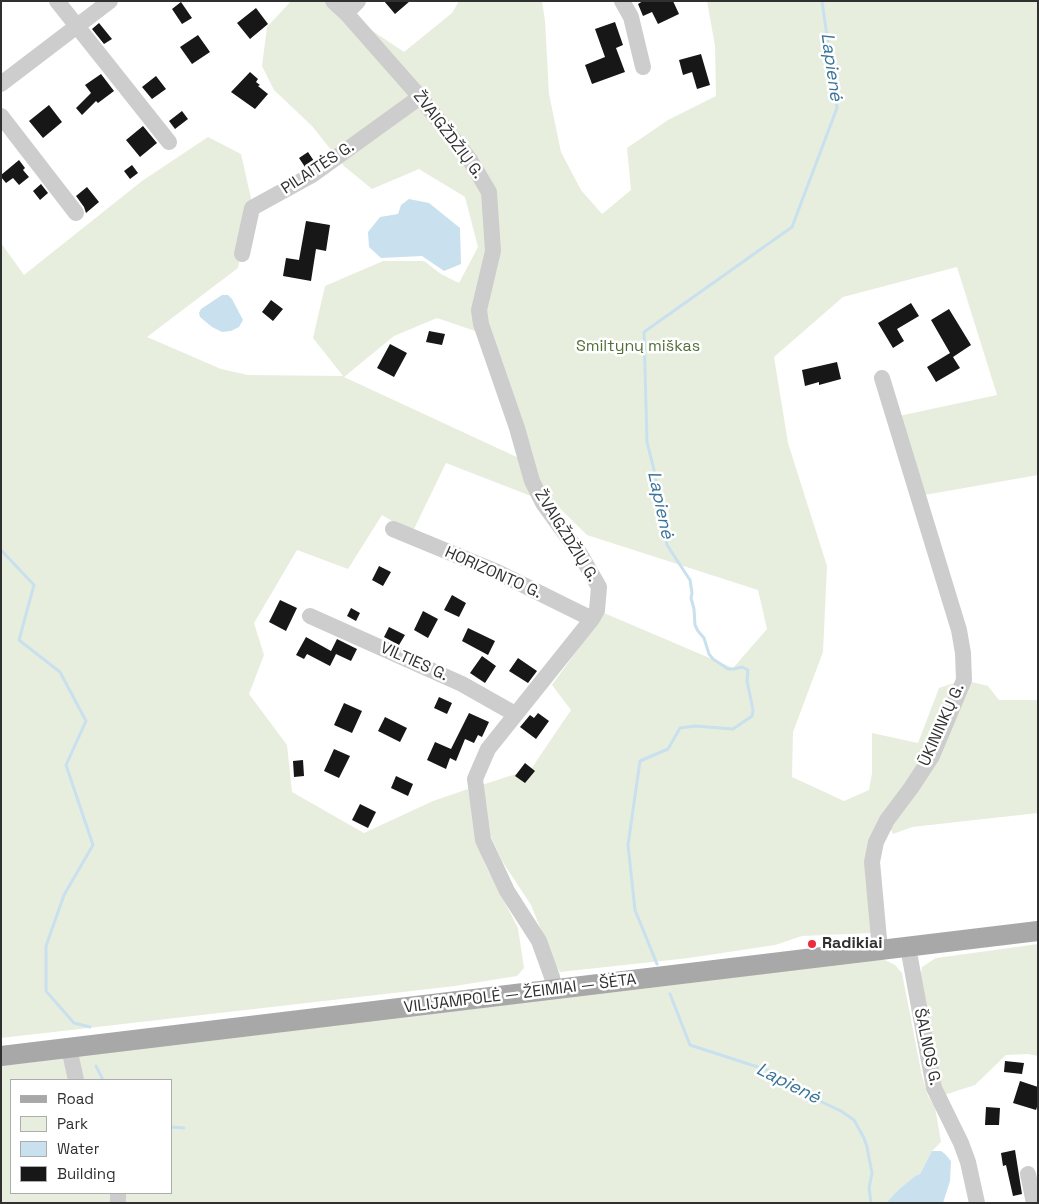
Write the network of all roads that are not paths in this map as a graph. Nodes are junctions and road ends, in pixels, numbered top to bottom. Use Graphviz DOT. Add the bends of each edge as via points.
graph roads {
  1 [pos="57,1"];
  2 [pos="110,1"];
  3 [pos="333,1"];
  4 [pos="358,1"];
  5 [pos="622,1"];
  6 [pos="346,13"];
  7 [pos="76,26"];
  8 [pos="644,67"];
  9 [pos="1,84"];
  10 [pos="420,97"];
  11 [pos="1,116"];
  12 [pos="169,142"];
  13 [pos="76,214"];
  14 [pos="242,254"];
  15 [pos="882,378"];
  16 [pos="393,529"];
  17 [pos="310,616"];
  18 [pos="592,619"];
  19 [pos="515,714"];
  20 [pos="1038,931"];
  21 [pos="908,947"];
  22 [pos="880,950"];
  23 [pos="554,990"];
  24 [pos="69,1048"];
  25 [pos="1,1056"];
  26 [pos="76,1079"];
  27 [pos="1028,1174"];
  28 [pos="977,1203"];
  29 [pos="1034,1203"];
  1 -- 7 [label="street"];
  2 -- 7 [label="street"];
  3 -- 6 [label="street, ŽVAIGŽDŽIŲ G."];
  4 -- 6 [label="street"];
  5 -- 8 [label="street" via="631,17"];
  6 -- 10 [label="street, ŽVAIGŽDŽIŲ G."];
  7 -- 9 [label="street"];
  7 -- 12 [label="street"];
  10 -- 14 [label="street, PILAITĖS G." via="312,176 252,208"];
  10 -- 18 [label="street, ŽVAIGŽDŽIŲ G." via="470,160 489,192 493,251 479,310 481,324 532,481 599,586 597,610"];
  11 -- 13 [label="street"];
  15 -- 22 [label="street, ŪKININKŲ G." via="959,630 964,680 932,756 887,820 876,842 872,862"];
  16 -- 18 [label="street, HORIZONTO G." via="497,572"];
  17 -- 19 [label="street, VILTIES G." via="462,684"];
  18 -- 19 [label="street, ŽVAIGŽDŽIŲ G."];
  19 -- 23 [label="street, ŽVAIGŽDŽIŲ G." via="488,749 475,779 483,840 506,890 539,941"];
  20 -- 21 [label="main road, VILIJAMPOLĖ — ŽEIMIAI — ŠĖTA"];
  21 -- 22 [label="main road, VILIJAMPOLĖ — ŽEIMIAI — ŠĖTA"];
  21 -- 28 [label="street, ŠALNOS G." via="934,1088 961,1143"];
  22 -- 23 [label="main road, VILIJAMPOLĖ — ŽEIMIAI — ŠĖTA"];
  23 -- 24 [label="main road, VILIJAMPOLĖ — ŽEIMIAI — ŠĖTA"];
  24 -- 25 [label="main road, VILIJAMPOLĖ — ŽEIMIAI — ŠĖTA"];
  24 -- 26 [label="street"];
  27 -- 29 [label="street"];
}
